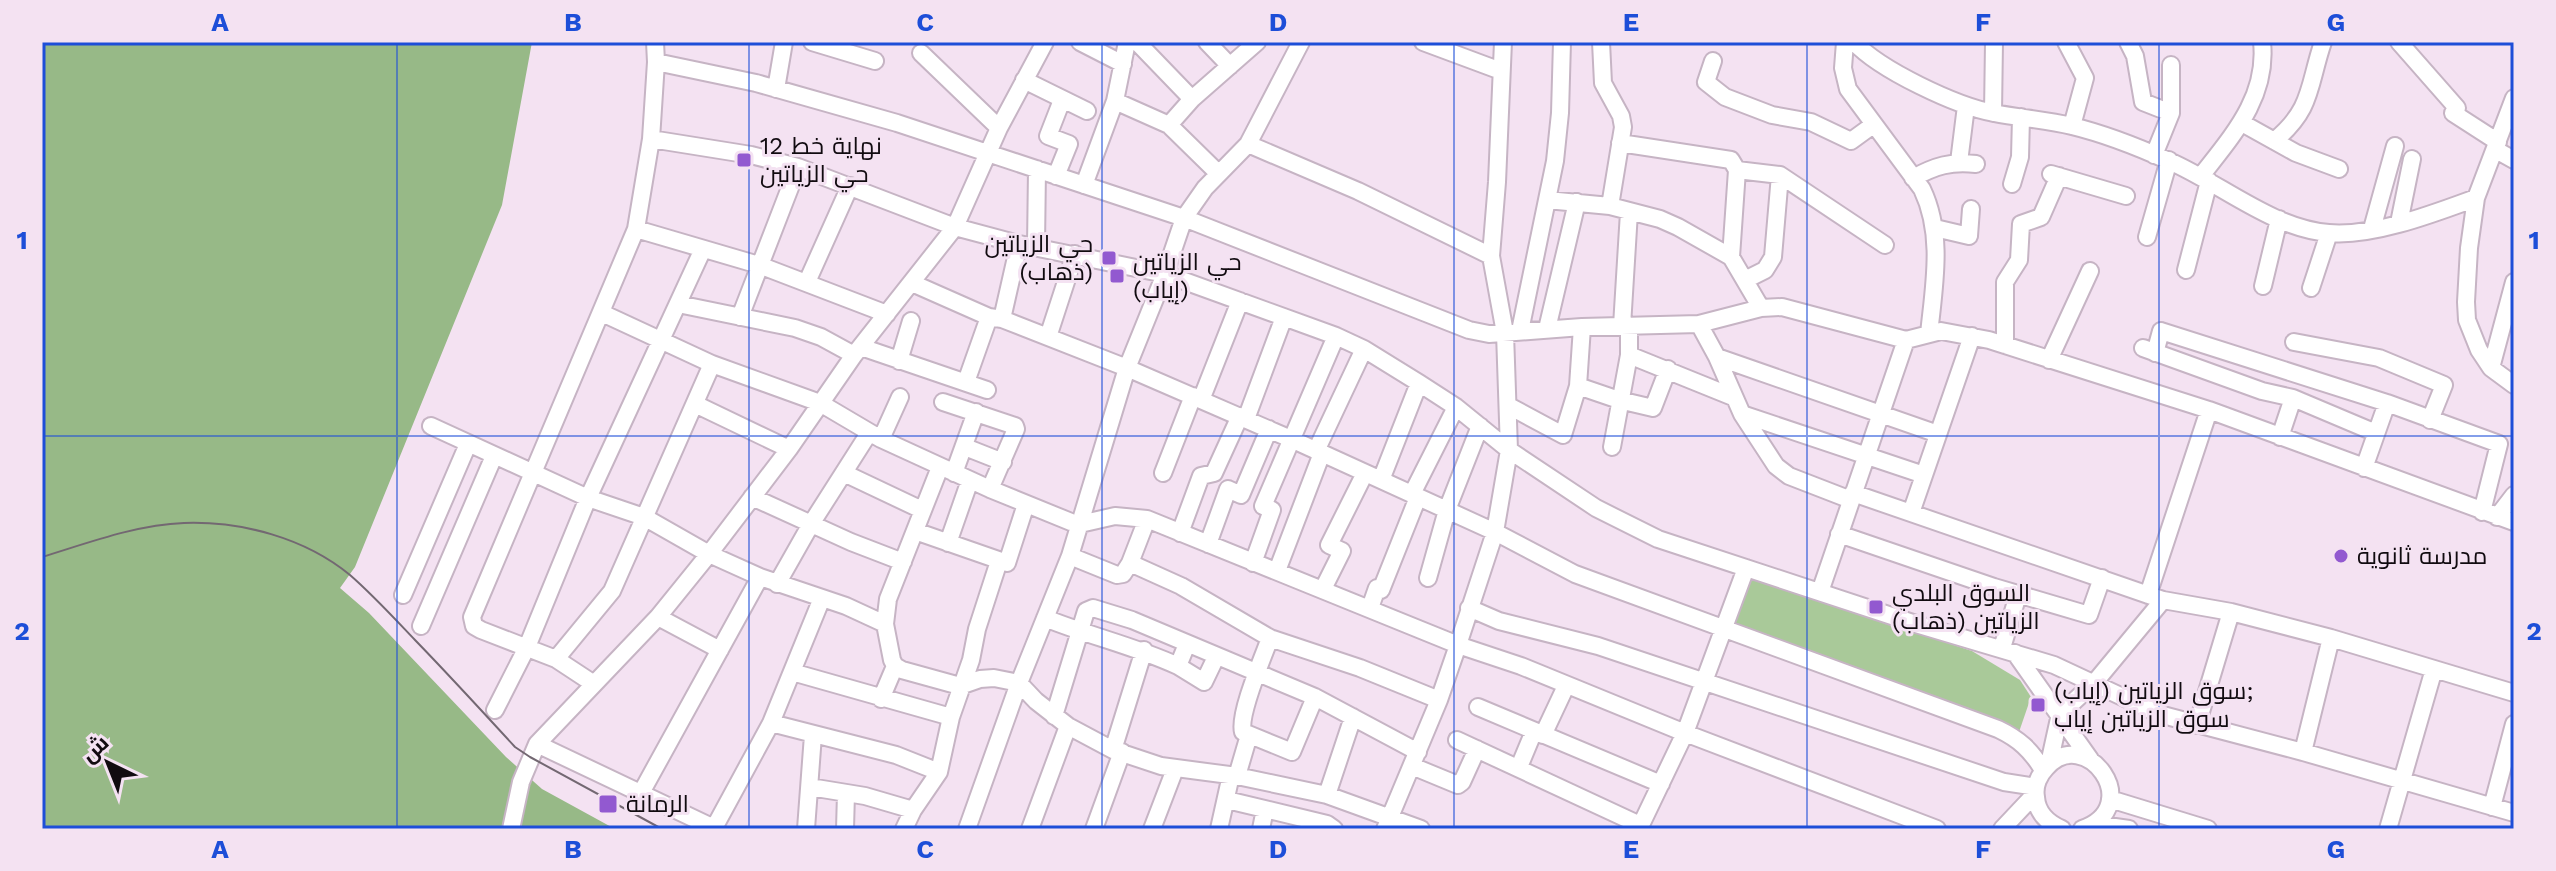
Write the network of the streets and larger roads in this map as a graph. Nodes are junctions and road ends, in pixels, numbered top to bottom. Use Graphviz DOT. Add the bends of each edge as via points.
graph roads {
  1 [pos="655,42"];
  2 [pos="784,42"];
  3 [pos="812,42"];
  4 [pos="1045,42"];
  5 [pos="1080,42"];
  6 [pos="1127,42"];
  7 [pos="1207,42"];
  8 [pos="1257,42"];
  9 [pos="1301,42"];
  10 [pos="1423,42"];
  11 [pos="1503,42"];
  12 [pos="1562,42"];
  13 [pos="1601,42"];
  14 [pos="1845,42"];
  15 [pos="1994,42"];
  16 [pos="2128,42"];
  17 [pos="2262,42"];
  18 [pos="2323,42"];
  19 [pos="2399,42"];
  20 [pos="2071,43"];
  21 [pos="1147,45"];
  22 [pos="1863,45"];
  23 [pos="922,51"];
  24 [pos="875,61"];
  25 [pos="1713,61"];
  26 [pos="656,62"];
  27 [pos="1123,64"];
  28 [pos="2171,65"];
  29 [pos="1230,66"];
  30 [pos="1501,71"];
  31 [pos="1024,80"];
  32 [pos="776,89"];
  33 [pos="2514,98"];
  34 [pos="1192,99"];
  35 [pos="1062,100"];
  36 [pos="1115,101"];
  37 [pos="1966,106"];
  38 [pos="1087,111"];
  39 [pos="1993,113"];
  40 [pos="2171,113"];
  41 [pos="2021,117"];
  42 [pos="2242,123"];
  43 [pos="1169,125"];
  44 [pos="1873,125"];
  45 [pos="2072,126"];
  46 [pos="999,128"];
  47 [pos="651,139"];
  48 [pos="2274,141"];
  49 [pos="1620,143"];
  50 [pos="1248,144"];
  51 [pos="2395,146"];
  52 [pos="2497,146"];
  53 [pos="987,155"];
  54 [pos="2162,158"];
  55 [pos="2412,159"];
  56 [pos="2514,160"];
  57 [pos="798,167"];
  58 [pos="1037,169"];
  59 [pos="2339,169"];
  60 [pos="1737,170"];
  61 [pos="1218,173"];
  62 [pos="1780,175"];
  63 [pos="1056,176"];
  64 [pos="1913,178"];
  65 [pos="2205,179"];
  66 [pos="2012,184"];
  67 [pos="1084,185"];
  68 [pos="850,186"];
  69 [pos="2126,196"];
  70 [pos="2476,198"];
  71 [pos="1547,200"];
  72 [pos="1577,202"];
  73 [pos="1610,206"];
  74 [pos="1971,209"];
  75 [pos="1629,212"];
  76 [pos="1184,218"];
  77 [pos="2279,219"];
  78 [pos="2399,223"];
  79 [pos="955,227"];
  80 [pos="1935,228"];
  81 [pos="636,229"];
  82 [pos="2372,229"];
  83 [pos="2329,233"];
  84 [pos="2147,237"];
  85 [pos="1028,245"];
  86 [pos="1885,245"];
  87 [pos="703,249"];
  88 [pos="1075,254"];
  89 [pos="1491,256"];
  90 [pos="1731,257"];
  91 [pos="759,265"];
  92 [pos="2186,270"];
  93 [pos="2090,271"];
  94 [pos="1165,274"];
  95 [pos="1745,280"];
  96 [pos="807,282"];
  97 [pos="2514,282"];
  98 [pos="912,283"];
  99 [pos="2263,286"];
  100 [pos="2311,288"];
  101 [pos="1240,301"];
  102 [pos="678,304"];
  103 [pos="1761,308"];
  104 [pos="602,313"];
  105 [pos="887,314"];
  106 [pos="740,317"];
  107 [pos="1284,317"];
  108 [pos="995,318"];
  109 [pos="911,321"];
  110 [pos="1699,324"];
  111 [pos="1625,326"];
  112 [pos="1582,327"];
  113 [pos="1547,329"];
  114 [pos="1512,332"];
  115 [pos="1929,334"];
  116 [pos="1336,336"];
  117 [pos="1972,336"];
  118 [pos="1048,337"];
  119 [pos="658,340"];
  120 [pos="1906,340"];
  121 [pos="2294,342"];
  122 [pos="2005,345"];
  123 [pos="1364,349"];
  124 [pos="857,351"];
  125 [pos="1629,355"];
  126 [pos="1717,357"];
  127 [pos="2049,360"];
  128 [pos="899,361"];
  129 [pos="712,364"];
  130 [pos="2270,365"];
  131 [pos="1127,368"];
  132 [pos="2491,368"];
  133 [pos="1668,369"];
  134 [pos="968,383"];
  135 [pos="1419,383"];
  136 [pos="2514,385"];
  137 [pos="1578,386"];
  138 [pos="987,390"];
  139 [pos="2262,391"];
  140 [pos="900,397"];
  141 [pos="1733,397"];
  142 [pos="1197,398"];
  143 [pos="2293,398"];
  144 [pos="1619,400"];
  145 [pos="943,402"];
  146 [pos="820,403"];
  147 [pos="2387,403"];
  148 [pos="695,404"];
  149 [pos="1509,406"];
  150 [pos="1456,407"];
  151 [pos="970,410"];
  152 [pos="2209,410"];
  153 [pos="1742,414"];
  154 [pos="1881,414"];
  155 [pos="1243,418"];
  156 [pos="2430,420"];
  157 [pos="431,426"];
  158 [pos="1480,426"];
  159 [pos="1269,429"];
  160 [pos="2376,433"];
  161 [pos="1938,434"];
  162 [pos="875,436"];
  163 [pos="2280,437"];
  164 [pos="1291,439"];
  165 [pos="468,444"];
  166 [pos="965,447"];
  167 [pos="1612,447"];
  168 [pos="789,449"];
  169 [pos="1509,450"];
  170 [pos="1319,452"];
  171 [pos="1867,455"];
  172 [pos="494,456"];
  173 [pos="1003,462"];
  174 [pos="2364,468"];
  175 [pos="947,470"];
  176 [pos="534,472"];
  177 [pos="1163,473"];
  178 [pos="1365,473"];
  179 [pos="846,474"];
  180 [pos="1924,475"];
  181 [pos="970,480"];
  182 [pos="1381,480"];
  183 [pos="990,489"];
  184 [pos="2514,495"];
  185 [pos="1415,496"];
  186 [pos="1852,496"];
  187 [pos="752,497"];
  188 [pos="588,498"];
  189 [pos="1026,504"];
  190 [pos="922,510"];
  191 [pos="1447,510"];
  192 [pos="1911,513"];
  193 [pos="2489,514"];
  194 [pos="644,517"];
  195 [pos="1147,519"];
  196 [pos="2514,522"];
  197 [pos="811,524"];
  198 [pos="1080,524"];
  199 [pos="915,531"];
  200 [pos="1495,532"];
  201 [pos="1180,533"];
  202 [pos="1839,534"];
  203 [pos="948,543"];
  204 [pos="1208,544"];
  205 [pos="709,554"];
  206 [pos="1070,556"];
  207 [pos="999,561"];
  208 [pos="903,562"];
  209 [pos="1130,563"];
  210 [pos="1253,563"];
  211 [pos="1746,568"];
  212 [pos="1277,571"];
  213 [pos="760,577"];
  214 [pos="1428,578"];
  215 [pos="2102,578"];
  216 [pos="777,584"];
  217 [pos="1323,589"];
  218 [pos="1820,592"];
  219 [pos="403,595"];
  220 [pos="2018,595"];
  221 [pos="822,598"];
  222 [pos="2156,598"];
  223 [pos="1370,608"];
  224 [pos="1469,608"];
  225 [pos="2231,612"];
  226 [pos="658,617"];
  227 [pos="1045,618"];
  228 [pos="885,624"];
  229 [pos="421,626"];
  230 [pos="1722,628"];
  231 [pos="1081,632"];
  232 [pos="1270,638"];
  233 [pos="2331,638"];
  234 [pos="1187,644"];
  235 [pos="1458,645"];
  236 [pos="527,647"];
  237 [pos="720,650"];
  238 [pos="1144,650"];
  239 [pos="2008,650"];
  240 [pos="1216,657"];
  241 [pos="556,659"];
  242 [pos="895,666"];
  243 [pos="1178,666"];
  244 [pos="2434,669"];
  245 [pos="792,672"];
  246 [pos="1257,674"];
  247 [pos="2095,682"];
  248 [pos="1019,683"];
  249 [pos="1703,683"];
  250 [pos="594,684"];
  251 [pos="960,686"];
  252 [pos="1566,686"];
  253 [pos="2514,693"];
  254 [pos="1315,697"];
  255 [pos="881,699"];
  256 [pos="1439,700"];
  257 [pos="1478,707"];
  258 [pos="495,710"];
  259 [pos="2060,714"];
  260 [pos="1054,716"];
  261 [pos="951,717"];
  262 [pos="1353,717"];
  263 [pos="771,723"];
  264 [pos="2514,724"];
  265 [pos="2197,725"];
  266 [pos="1068,726"];
  267 [pos="1538,733"];
  268 [pos="1685,733"];
  269 [pos="813,735"];
  270 [pos="1249,735"];
  271 [pos="1457,740"];
  272 [pos="537,744"];
  273 [pos="1477,749"];
  274 [pos="1117,751"];
  275 [pos="2303,752"];
  276 [pos="1415,759"];
  277 [pos="2090,759"];
  278 [pos="1519,767"];
  279 [pos="2046,767"];
  280 [pos="1175,769"];
  281 [pos="939,772"];
  282 [pos="1234,775"];
  283 [pos="2402,780"];
  284 [pos="1661,784"];
  285 [pos="810,787"];
  286 [pos="2036,790"];
  287 [pos="641,793"];
  288 [pos="846,793"];
  289 [pos="1327,795"];
  290 [pos="1227,800"];
  291 [pos="2110,802"];
  292 [pos="2492,807"];
  293 [pos="1265,809"];
  294 [pos="913,810"];
  295 [pos="2514,813"];
  296 [pos="1387,823"];
  297 [pos="1640,827"];
  298 [pos="715,828"];
  299 [pos="2086,828"];
  300 [pos="511,829"];
  301 [pos="806,829"];
  302 [pos="845,829"];
  303 [pos="904,829"];
  304 [pos="967,829"];
  305 [pos="1030,829"];
  306 [pos="1094,829"];
  307 [pos="1152,829"];
  308 [pos="1219,829"];
  309 [pos="1261,829"];
  310 [pos="1334,829"];
  311 [pos="1421,829"];
  312 [pos="1937,829"];
  313 [pos="2002,829"];
  314 [pos="2062,829"];
  315 [pos="2129,829"];
  316 [pos="2208,829"];
  317 [pos="2388,829"];
  1 -- 26 [label="street"];
  2 -- 32 [label="street"];
  3 -- 24 [label="street"];
  4 -- 31 [label="street"];
  5 -- 27 [label="street"];
  6 -- 27 [label="street"];
  7 -- 29 [label="street"];
  8 -- 29 [label="street"];
  9 -- 50 [label="street"];
  10 -- 30 [label="street"];
  11 -- 30 [label="street"];
  12 -- 71 [label="street" via="1560,113"];
  13 -- 49 [label="street" via="1603,83 1621,116"];
  14 -- 44 [label="street" via="1848,89"];
  15 -- 39 [label="street"];
  16 -- 40 [label="street" via="2143,102"];
  17 -- 42 [label="street" via="2256,94"];
  18 -- 48 [label="street" via="2303,110"];
  19 -- 52 [label="street" via="2457,108 2453,113"];
  20 -- 45 [label="street" via="2085,78"];
  21 -- 34 [label="street"];
  22 -- 37 [label="street" via="1886,66"];
  23 -- 46 [label="street"];
  25 -- 44 [label="street" via="1706,82 1725,97 1772,115 1811,122 1851,141"];
  26 -- 32 [label="street"];
  26 -- 47 [label="street"];
  27 -- 36 [label="street"];
  28 -- 40 [label="street"];
  29 -- 34 [label="street"];
  30 -- 89 [label="street"];
  31 -- 35 [label="street"];
  31 -- 46 [label="street"];
  32 -- 53 [label="street"];
  33 -- 52 [label="street"];
  34 -- 43 [label="street"];
  35 -- 38 [label="street"];
  35 -- 63 [label="street" via="1048,136 1069,144"];
  36 -- 43 [label="street"];
  36 -- 67 [label="street"];
  37 -- 39 [label="street"];
  37 -- 64 [label="street" via="1967,163 1935,165"];
  39 -- 41 [label="street"];
  40 -- 54 [label="street"];
  41 -- 45 [label="street"];
  41 -- 66 [label="street" via="2020,157"];
  42 -- 48 [label="street"];
  42 -- 65 [label="street"];
  43 -- 61 [label="street"];
  44 -- 64 [label="street"];
  45 -- 54 [label="street"];
  46 -- 53 [label="street"];
  47 -- 57 [label="street"];
  47 -- 81 [label="street"];
  48 -- 59 [label="street"];
  49 -- 60 [label="street" via="1731,160"];
  49 -- 73 [label="street"];
  50 -- 61 [label="street"];
  50 -- 89 [label="street"];
  51 -- 82 [label="street"];
  52 -- 56 [label="street"];
  52 -- 70 [label="street"];
  53 -- 58 [label="street"];
  53 -- 79 [label="street"];
  54 -- 65 [label="street"];
  54 -- 84 [label="street"];
  55 -- 78 [label="street"];
  57 -- 68 [label="street"];
  57 -- 91 [label="street"];
  58 -- 63 [label="street"];
  58 -- 85 [label="street"];
  60 -- 62 [label="street"];
  60 -- 90 [label="street"];
  61 -- 76 [label="street"];
  62 -- 86 [label="street"];
  62 -- 95 [label="street" via="1773,257 1765,270"];
  63 -- 67 [label="street"];
  64 -- 80 [label="street"];
  65 -- 77 [label="street"];
  65 -- 92 [label="street"];
  67 -- 76 [label="street"];
  68 -- 79 [label="street"];
  68 -- 96 [label="street"];
  69 -- 122 [label="street" via="2054,175 2041,217 2021,224 2019,260 2005,282"];
  70 -- 78 [label="street"];
  70 -- 132 [label="street" via="2467,320 2471,337"];
  71 -- 72 [label="street"];
  71 -- 114 [label="street"];
  72 -- 73 [label="street"];
  72 -- 113 [label="street"];
  73 -- 75 [label="street"];
  74 -- 80 [label="street" via="1969,236"];
  75 -- 90 [label="street" via="1660,219"];
  75 -- 111 [label="street"];
  76 -- 94 [label="street"];
  76 -- 114 [label="street" via="1469,330"];
  77 -- 83 [label="street"];
  77 -- 99 [label="street"];
  78 -- 82 [label="street"];
  79 -- 85 [label="street"];
  79 -- 98 [label="street"];
  80 -- 115 [label="street"];
  81 -- 87 [label="street"];
  81 -- 104 [label="street"];
  82 -- 83 [label="street"];
  83 -- 100 [label="street"];
  85 -- 88 [label="street"];
  85 -- 108 [label="street"];
  87 -- 91 [label="street"];
  87 -- 102 [label="street"];
  88 -- 94 [label="street"];
  88 -- 118 [label="street"];
  89 -- 114 [label="street"];
  90 -- 95 [label="street"];
  91 -- 96 [label="street"];
  91 -- 106 [label="street"];
  93 -- 127 [label="street"];
  94 -- 101 [label="street"];
  94 -- 131 [label="street"];
  95 -- 103 [label="street"];
  96 -- 105 [label="street"];
  97 -- 132 [label="street"];
  98 -- 105 [label="street"];
  98 -- 108 [label="street"];
  101 -- 107 [label="street"];
  101 -- 142 [label="street"];
  102 -- 106 [label="street"];
  102 -- 119 [label="street"];
  103 -- 110 [label="street"];
  103 -- 120 [label="street" via="1794,309"];
  104 -- 119 [label="street"];
  104 -- 176 [label="street"];
  105 -- 124 [label="street"];
  106 -- 124 [label="street" via="795,328"];
  107 -- 116 [label="street"];
  107 -- 155 [label="street"];
  108 -- 118 [label="street"];
  108 -- 134 [label="street"];
  109 -- 128 [label="street"];
  110 -- 111 [label="street"];
  110 -- 126 [label="street"];
  111 -- 112 [label="street"];
  111 -- 125 [label="street"];
  112 -- 113 [label="street"];
  112 -- 137 [label="street"];
  113 -- 114 [label="street"];
  114 -- 149 [label="street"];
  115 -- 117 [label="street"];
  115 -- 120 [label="street"];
  116 -- 123 [label="street"];
  116 -- 164 [label="street"];
  117 -- 122 [label="street"];
  117 -- 161 [label="street"];
  118 -- 131 [label="street"];
  119 -- 129 [label="street"];
  119 -- 188 [label="street"];
  120 -- 154 [label="street"];
  121 -- 156 [label="street" via="2379,358 2444,385"];
  122 -- 127 [label="street"];
  123 -- 135 [label="street"];
  123 -- 170 [label="street"];
  124 -- 128 [label="street"];
  124 -- 146 [label="street"];
  125 -- 133 [label="street"];
  125 -- 144 [label="street"];
  126 -- 141 [label="street"];
  126 -- 154 [label="street"];
  127 -- 152 [label="street"];
  128 -- 134 [label="street"];
  129 -- 146 [label="street"];
  129 -- 148 [label="street"];
  130 -- 139 [label="street"];
  130 -- 139 [label="street" via="2161,331 2149,351"];
  130 -- 147 [label="street"];
  131 -- 142 [label="street"];
  131 -- 198 [label="street"];
  132 -- 136 [label="street"];
  133 -- 141 [label="street"];
  133 -- 144 [label="street" via="1653,408"];
  134 -- 138 [label="street"];
  134 -- 151 [label="street"];
  135 -- 150 [label="street"];
  135 -- 182 [label="street"];
  137 -- 144 [label="street"];
  137 -- 149 [label="street" via="1563,435"];
  139 -- 143 [label="street"];
  140 -- 162 [label="street"];
  141 -- 153 [label="street"];
  142 -- 155 [label="street"];
  142 -- 177 [label="street"];
  143 -- 160 [label="street"];
  143 -- 163 [label="street"];
  144 -- 167 [label="street"];
  145 -- 151 [label="street"];
  146 -- 162 [label="street"];
  146 -- 168 [label="street"];
  147 -- 156 [label="street"];
  147 -- 160 [label="street"];
  148 -- 168 [label="street"];
  148 -- 194 [label="street"];
  149 -- 169 [label="street"];
  150 -- 158 [label="street"];
  150 -- 185 [label="street"];
  151 -- 166 [label="street"];
  151 -- 173 [label="street" via="1015,426"];
  152 -- 163 [label="street"];
  152 -- 222 [label="street"];
  153 -- 171 [label="street"];
  153 -- 186 [label="street" via="1781,471"];
  154 -- 161 [label="street"];
  154 -- 171 [label="street"];
  155 -- 159 [label="street"];
  155 -- 201 [label="street" via="1214,473 1201,476"];
  156 -- 193 [label="street" via="2499,444"];
  157 -- 165 [label="street"];
  158 -- 169 [label="street"];
  158 -- 191 [label="street"];
  159 -- 164 [label="street"];
  159 -- 204 [label="street" via="1241,495 1228,489"];
  160 -- 174 [label="street"];
  161 -- 180 [label="street"];
  162 -- 175 [label="street"];
  162 -- 179 [label="street"];
  163 -- 174 [label="street"];
  164 -- 170 [label="street"];
  164 -- 210 [label="street" via="1263,506 1272,510"];
  165 -- 172 [label="street"];
  165 -- 219 [label="street"];
  166 -- 173 [label="street"];
  166 -- 175 [label="street"];
  168 -- 187 [label="street"];
  169 -- 200 [label="street"];
  169 -- 211 [label="street" via="1596,508 1658,539"];
  170 -- 178 [label="street"];
  170 -- 212 [label="street"];
  171 -- 180 [label="street"];
  171 -- 186 [label="street"];
  172 -- 176 [label="street"];
  172 -- 229 [label="street"];
  173 -- 183 [label="street"];
  174 -- 193 [label="street"];
  175 -- 181 [label="street"];
  175 -- 190 [label="street"];
  176 -- 188 [label="street"];
  176 -- 236 [label="street" via="471,622"];
  178 -- 182 [label="street"];
  178 -- 217 [label="street" via="1329,545 1342,551"];
  179 -- 190 [label="street"];
  179 -- 197 [label="street"];
  180 -- 192 [label="street"];
  181 -- 183 [label="street"];
  181 -- 203 [label="street"];
  182 -- 185 [label="street"];
  183 -- 189 [label="street"];
  184 -- 193 [label="street"];
  185 -- 191 [label="street"];
  185 -- 223 [label="street"];
  186 -- 192 [label="street"];
  186 -- 202 [label="street"];
  187 -- 197 [label="street"];
  187 -- 205 [label="street"];
  188 -- 194 [label="street"];
  188 -- 236 [label="street"];
  189 -- 198 [label="street"];
  189 -- 207 [label="street" via="1010,561"];
  190 -- 199 [label="street"];
  191 -- 200 [label="street"];
  191 -- 214 [label="street"];
  192 -- 215 [label="street"];
  193 -- 196 [label="street"];
  194 -- 205 [label="street"];
  194 -- 241 [label="street" via="612,591"];
  195 -- 198 [label="street" via="1115,516"];
  195 -- 201 [label="street"];
  195 -- 209 [label="street"];
  197 -- 208 [label="street"];
  197 -- 216 [label="street"];
  198 -- 206 [label="street"];
  199 -- 203 [label="street"];
  199 -- 208 [label="street"];
  200 -- 224 [label="street"];
  200 -- 230 [label="street" via="1575,574"];
  201 -- 204 [label="street"];
  202 -- 218 [label="street"];
  202 -- 220 [label="street"];
  203 -- 207 [label="street"];
  204 -- 210 [label="street"];
  205 -- 213 [label="street"];
  205 -- 226 [label="street"];
  206 -- 209 [label="street" via="1117,575"];
  206 -- 227 [label="street"];
  207 -- 251 [label="street"];
  208 -- 228 [label="street" via="888,599"];
  209 -- 232 [label="street"];
  210 -- 212 [label="street"];
  211 -- 218 [label="street"];
  211 -- 230 [label="street"];
  212 -- 217 [label="street"];
  213 -- 216 [label="street"];
  213 -- 237 [label="street"];
  215 -- 220 [label="street" via="2089,615"];
  215 -- 222 [label="street"];
  216 -- 221 [label="street"];
  217 -- 223 [label="street"];
  218 -- 239 [label="street"];
  220 -- 239 [label="street"];
  221 -- 228 [label="street"];
  221 -- 245 [label="street"];
  222 -- 225 [label="street"];
  222 -- 247 [label="street"];
  223 -- 235 [label="street"];
  224 -- 235 [label="street"];
  224 -- 249 [label="street"];
  225 -- 233 [label="street"];
  225 -- 265 [label="street"];
  226 -- 237 [label="street"];
  226 -- 250 [label="street"];
  227 -- 231 [label="street"];
  227 -- 248 [label="street"];
  228 -- 242 [label="street"];
  230 -- 249 [label="street"];
  230 -- 279 [label="street" via="1998,729 2016,737"];
  231 -- 234 [label="street" via="1086,611 1093,608"];
  231 -- 238 [label="street"];
  231 -- 260 [label="street"];
  232 -- 246 [label="street"];
  232 -- 256 [label="street"];
  233 -- 244 [label="street"];
  233 -- 275 [label="street"];
  234 -- 240 [label="street"];
  234 -- 243 [label="street"];
  235 -- 252 [label="street"];
  235 -- 256 [label="street"];
  236 -- 241 [label="street"];
  236 -- 258 [label="street"];
  237 -- 287 [label="street"];
  238 -- 243 [label="street"];
  238 -- 274 [label="street"];
  239 -- 247 [label="street"];
  239 -- 259 [label="street"];
  240 -- 243 [label="street" via="1204,682"];
  240 -- 246 [label="street"];
  241 -- 250 [label="street"];
  242 -- 251 [label="street"];
  242 -- 255 [label="street"];
  244 -- 253 [label="street"];
  244 -- 283 [label="street"];
  245 -- 255 [label="street"];
  245 -- 263 [label="street"];
  246 -- 254 [label="street"];
  246 -- 270 [label="street" via="1241,725"];
  247 -- 259 [label="street"];
  247 -- 265 [label="street" via="2159,714"];
  248 -- 251 [label="street" via="994,678"];
  248 -- 260 [label="street"];
  248 -- 304 [label="street"];
  249 -- 268 [label="street"];
  249 -- 286 [label="street"];
  250 -- 272 [label="street"];
  251 -- 261 [label="street"];
  252 -- 267 [label="street"];
  252 -- 268 [label="street"];
  254 -- 262 [label="street"];
  254 -- 270 [label="street" via="1292,752"];
  255 -- 261 [label="street"];
  256 -- 276 [label="street"];
  257 -- 267 [label="street"];
  259 -- 277 [label="street"];
  259 -- 279 [label="street"];
  260 -- 266 [label="street"];
  261 -- 281 [label="street"];
  262 -- 276 [label="street"];
  262 -- 289 [label="street"];
  263 -- 269 [label="street"];
  263 -- 298 [label="street"];
  264 -- 292 [label="street"];
  265 -- 275 [label="street"];
  266 -- 274 [label="street"];
  266 -- 305 [label="street"];
  267 -- 278 [label="street"];
  267 -- 284 [label="street"];
  268 -- 284 [label="street"];
  268 -- 312 [label="street"];
  269 -- 281 [label="street" via="896,755"];
  269 -- 285 [label="street"];
  270 -- 282 [label="street"];
  271 -- 273 [label="street"];
  272 -- 287 [label="street"];
  272 -- 300 [label="street" via="521,782"];
  273 -- 276 [label="street" via="1458,785"];
  273 -- 278 [label="street"];
  274 -- 280 [label="street"];
  274 -- 306 [label="street"];
  275 -- 283 [label="street"];
  276 -- 296 [label="street"];
  277 -- 279 [label="street" via="2066,756"];
  277 -- 291 [label="street" via="2108,778"];
  278 -- 297 [label="street"];
  279 -- 286 [label="street"];
  280 -- 282 [label="street"];
  280 -- 307 [label="street"];
  281 -- 294 [label="street"];
  282 -- 289 [label="street"];
  282 -- 290 [label="street"];
  283 -- 292 [label="street"];
  283 -- 317 [label="street"];
  284 -- 297 [label="street"];
  285 -- 288 [label="street"];
  285 -- 301 [label="street"];
  286 -- 313 [label="street"];
  286 -- 314 [label="street" via="2038,808"];
  287 -- 298 [label="street"];
  288 -- 294 [label="street"];
  288 -- 302 [label="street"];
  289 -- 296 [label="street"];
  290 -- 293 [label="street"];
  290 -- 308 [label="street"];
  291 -- 299 [label="street"];
  291 -- 315 [label="street"];
  291 -- 316 [label="street"];
  292 -- 295 [label="street"];
  293 -- 309 [label="street"];
  293 -- 310 [label="street"];
  294 -- 303 [label="street"];
  296 -- 311 [label="street"];
  299 -- 315 [label="street"];
}
